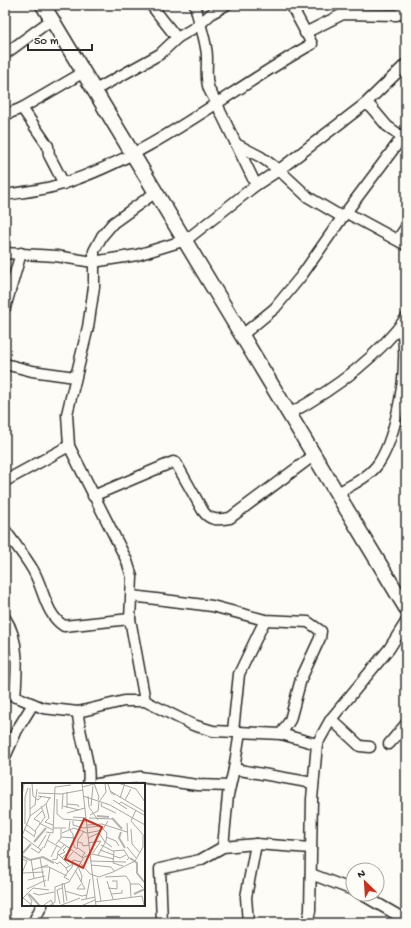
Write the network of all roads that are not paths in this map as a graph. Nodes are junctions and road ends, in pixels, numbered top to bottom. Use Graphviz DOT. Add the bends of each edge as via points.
graph roads {
  1 [pos="43,5"];
  2 [pos="151,5"];
  3 [pos="195,5"];
  4 [pos="226,5"];
  5 [pos="291,5"];
  6 [pos="342,9"];
  7 [pos="406,10"];
  8 [pos="52,20"];
  9 [pos="199,25"];
  10 [pos="305,33"];
  11 [pos="177,38"];
  12 [pos="5,54"];
  13 [pos="406,64"];
  14 [pos="84,72"];
  15 [pos="94,90"];
  16 [pos="219,104"];
  17 [pos="365,104"];
  18 [pos="22,108"];
  19 [pos="5,115"];
  20 [pos="405,137"];
  21 [pos="236,144"];
  22 [pos="134,154"];
  23 [pos="279,170"];
  24 [pos="64,184"];
  25 [pos="256,185"];
  26 [pos="156,192"];
  27 [pos="5,195"];
  28 [pos="345,215"];
  29 [pos="406,227"];
  30 [pos="186,240"];
  31 [pos="402,242"];
  32 [pos="5,253"];
  33 [pos="21,253"];
  34 [pos="94,262"];
  35 [pos="5,308"];
  36 [pos="404,321"];
  37 [pos="242,336"];
  38 [pos="388,340"];
  39 [pos="403,341"];
  40 [pos="5,364"];
  41 [pos="75,377"];
  42 [pos="289,414"];
  43 [pos="69,446"];
  44 [pos="313,456"];
  45 [pos="5,481"];
  46 [pos="338,493"];
  47 [pos="93,496"];
  48 [pos="5,530"];
  49 [pos="132,596"];
  50 [pos="406,608"];
  51 [pos="5,618"];
  52 [pos="130,619"];
  53 [pos="265,620"];
  54 [pos="406,622"];
  55 [pos="5,692"];
  56 [pos="15,697"];
  57 [pos="145,701"];
  58 [pos="33,704"];
  59 [pos="78,712"];
  60 [pos="331,719"];
  61 [pos="406,724"];
  62 [pos="237,732"];
  63 [pos="281,734"];
  64 [pos="318,744"];
  65 [pos="389,744"];
  66 [pos="370,747"];
  67 [pos="5,757"];
  68 [pos="234,769"];
  69 [pos="88,783"];
  70 [pos="103,783"];
  71 [pos="313,783"];
  72 [pos="230,786"];
  73 [pos="256,844"];
  74 [pos="223,847"];
  75 [pos="311,848"];
  76 [pos="311,874"];
  77 [pos="345,887"];
  78 [pos="375,902"];
  79 [pos="42,906"];
  80 [pos="406,920"];
  81 [pos="33,923"];
  82 [pos="162,923"];
  83 [pos="248,923"];
  84 [pos="307,923"];
  1 -- 8 [label="main road"];
  2 -- 11 [label="street"];
  3 -- 9 [label="street"];
  4 -- 9 [label="street"];
  5 -- 10 [label="street"];
  6 -- 7 [label="street" via="397,15"];
  6 -- 10 [label="street"];
  8 -- 12 [label="street"];
  8 -- 14 [label="main road"];
  9 -- 11 [label="street"];
  9 -- 16 [label="street" via="206,47 209,89"];
  10 -- 16 [label="street" via="312,44 280,62"];
  11 -- 15 [label="street" via="160,54"];
  13 -- 17 [label="street"];
  14 -- 15 [label="main road"];
  14 -- 18 [label="street"];
  15 -- 22 [label="main road"];
  16 -- 21 [label="street"];
  16 -- 22 [label="street"];
  17 -- 20 [label="street" via="371,107 387,126"];
  17 -- 23 [label="street"];
  18 -- 19 [label="street"];
  18 -- 24 [label="street" via="48,146 49,155"];
  20 -- 28 [label="street"];
  21 -- 23 [label="street"];
  21 -- 25 [label="street"];
  22 -- 24 [label="street"];
  22 -- 26 [label="main road"];
  23 -- 25 [label="street"];
  23 -- 28 [label="street" via="308,197"];
  24 -- 27 [label="street"];
  25 -- 30 [label="street"];
  26 -- 30 [label="main road"];
  26 -- 34 [label="street" via="113,223 94,251"];
  28 -- 31 [label="street"];
  28 -- 37 [label="street" via="275,308"];
  29 -- 31 [label="street"];
  30 -- 34 [label="street" via="137,255"];
  30 -- 37 [label="main road"];
  32 -- 33 [label="street"];
  33 -- 34 [label="street"];
  33 -- 35 [label="street"];
  34 -- 41 [label="street" via="94,287 88,327"];
  36 -- 38 [label="street"];
  36 -- 39 [label="street"];
  37 -- 42 [label="main road"];
  38 -- 39 [label="street"];
  38 -- 42 [label="street" via="349,376"];
  39 -- 46 [label="street" via="404,361 392,435 377,465"];
  40 -- 41 [label="street"];
  41 -- 43 [label="street" via="67,414"];
  42 -- 44 [label="main road"];
  43 -- 45 [label="street"];
  43 -- 47 [label="street"];
  44 -- 46 [label="main road"];
  44 -- 47 [label="street" via="234,514 218,520 208,517 202,511 176,463 173,462"];
  46 -- 50 [label="main road"];
  47 -- 49 [label="street" via="127,561 132,577"];
  48 -- 52 [label="street" via="33,571 50,612 57,622 64,626"];
  49 -- 52 [label="street"];
  49 -- 53 [label="street" via="212,606"];
  51 -- 56 [label="street" via="14,636 17,676"];
  52 -- 57 [label="street"];
  53 -- 62 [label="street" via="239,674"];
  53 -- 63 [label="street" via="308,622 321,631 301,679 290,720"];
  54 -- 60 [label="street" via="389,649"];
  55 -- 56 [label="street"];
  56 -- 58 [label="street"];
  57 -- 59 [label="street" via="124,701"];
  57 -- 62 [label="street" via="193,725 212,731"];
  58 -- 59 [label="street" via="43,708"];
  58 -- 67 [label="street" via="16,730"];
  59 -- 69 [label="street"];
  60 -- 64 [label="street"];
  60 -- 66 [label="street" via="360,746"];
  61 -- 65 [label="street"];
  62 -- 63 [label="street"];
  62 -- 68 [label="street"];
  63 -- 64 [label="street"];
  64 -- 71 [label="street"];
  68 -- 71 [label="street"];
  68 -- 72 [label="street"];
  70 -- 72 [label="street" via="140,777"];
  71 -- 75 [label="street"];
  72 -- 74 [label="street"];
  73 -- 74 [label="street"];
  73 -- 75 [label="street"];
  73 -- 83 [label="street" via="246,897"];
  74 -- 82 [label="street" via="200,860 160,869"];
  75 -- 76 [label="street"];
  76 -- 77 [label="street"];
  76 -- 84 [label="street" via="310,911"];
  78 -- 80 [label="street"];
  79 -- 81 [label="street"];
}
